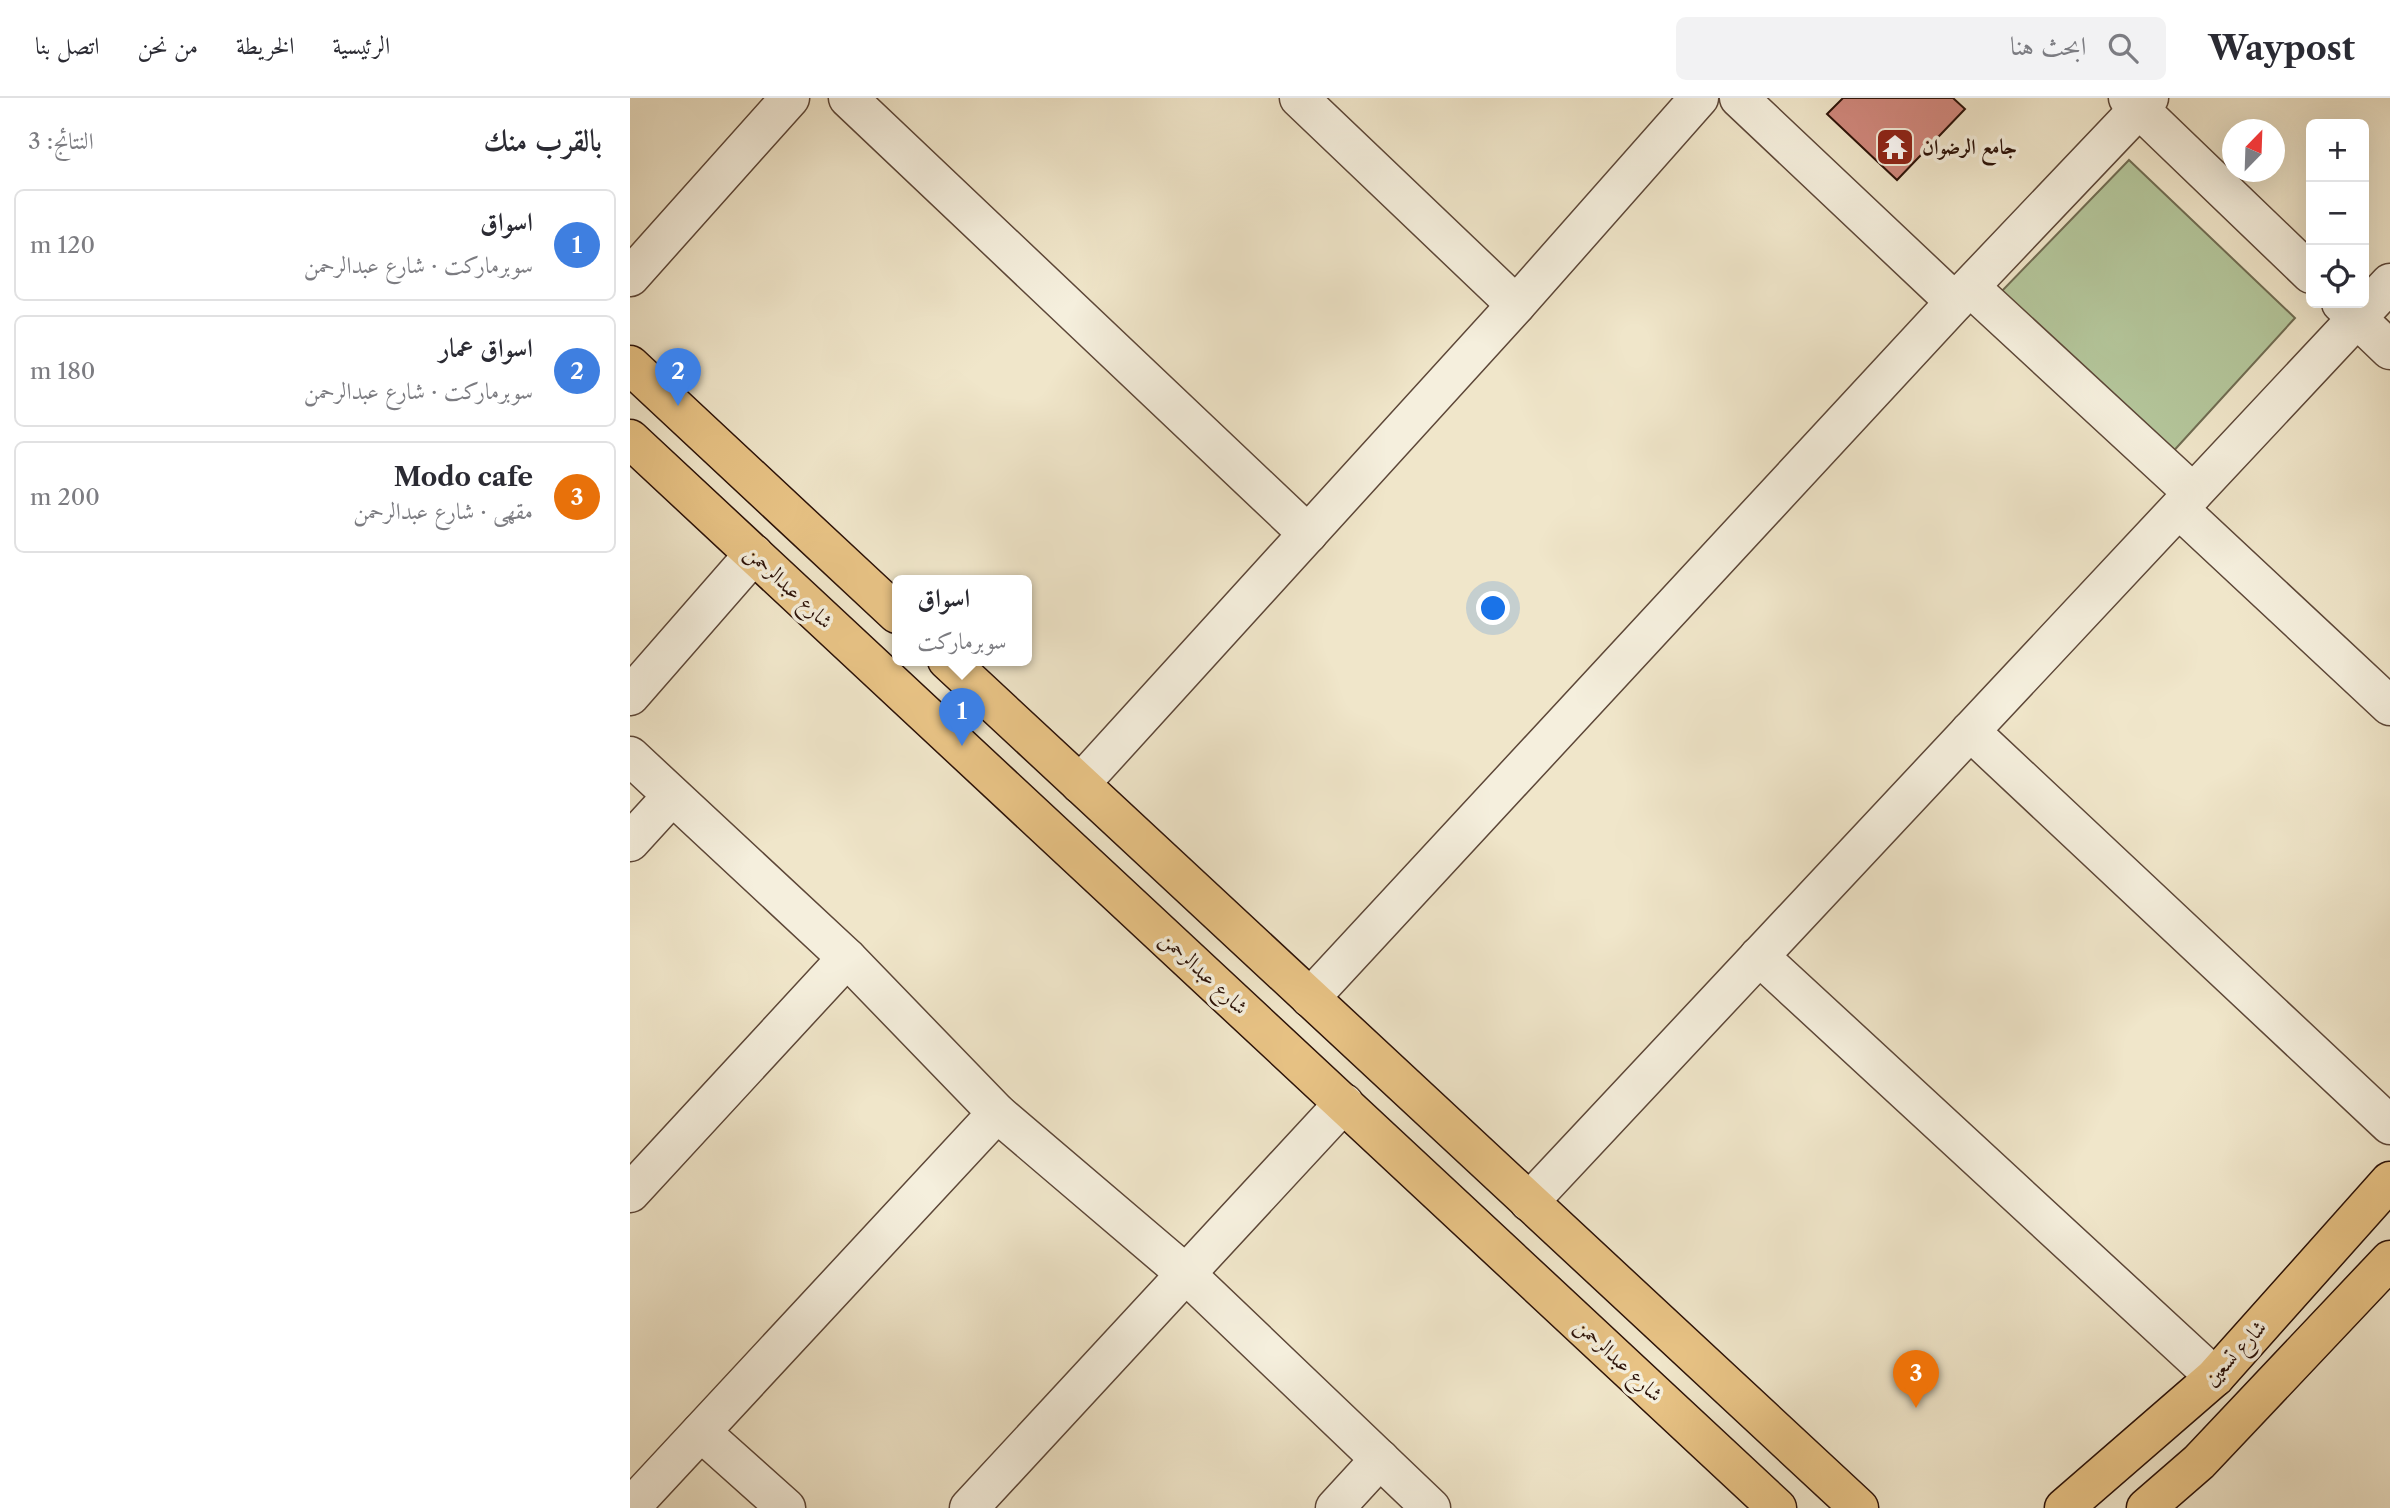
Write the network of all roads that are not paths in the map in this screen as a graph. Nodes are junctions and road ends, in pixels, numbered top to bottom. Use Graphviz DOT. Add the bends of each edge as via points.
graph roads {
  1 [pos="790,98"];
  2 [pos="848,98"];
  3 [pos="1299,98"];
  4 [pos="1699,98"];
  5 [pos="1739,98"];
  6 [pos="2139,102"];
  7 [pos="2306,269"];
  8 [pos="630,277"];
  9 [pos="2390,283"];
  10 [pos="1962,295"];
  11 [pos="1516,305"];
  12 [pos="2349,310"];
  13 [pos="2390,350"];
  14 [pos="630,365"];
  15 [pos="630,439"];
  16 [pos="2186,501"];
  17 [pos="1308,534"];
  18 [pos="754,554"];
  19 [pos="892,609"];
  20 [pos="953,666"];
  21 [pos="630,696"];
  22 [pos="2390,706"];
  23 [pos="1970,731"];
  24 [pos="630,756"];
  25 [pos="1080,784"];
  26 [pos="672,796"];
  27 [pos="630,842"];
  28 [pos="1759,956"];
  29 [pos="847,958"];
  30 [pos="1310,998"];
  31 [pos="1344,1103"];
  32 [pos="998,1113"];
  33 [pos="2390,1125"];
  34 [pos="2390,1181"];
  35 [pos="630,1193"];
  36 [pos="1529,1202"];
  37 [pos="2390,1260"];
  38 [pos="1186,1274"];
  39 [pos="2215,1377"];
  40 [pos="701,1432"];
  41 [pos="1380,1459"];
  42 [pos="2199,1462"];
  43 [pos="630,1508"];
  44 [pos="786,1508"];
  45 [pos="969,1508"];
  46 [pos="1335,1508"];
  47 [pos="1431,1508"];
  48 [pos="1777,1508"];
  49 [pos="1859,1508"];
  50 [pos="2064,1508"];
  51 [pos="2146,1508"];
  52 [pos="2175,1508"];
  1 -- 8 [label="street"];
  2 -- 17 [label="street"];
  3 -- 11 [label="street"];
  4 -- 11 [label="street"];
  5 -- 10 [label="street"];
  6 -- 7 [label="street"];
  6 -- 10 [label="street"];
  9 -- 12 [label="street"];
  10 -- 16 [label="street"];
  10 -- 30 [label="street"];
  11 -- 17 [label="street"];
  12 -- 13 [label="street"];
  12 -- 16 [label="street"];
  14 -- 19 [label="main road"];
  15 -- 18 [label="main road, شارع عبدالرحمن"];
  16 -- 22 [label="street"];
  16 -- 23 [label="street"];
  17 -- 25 [label="street"];
  18 -- 21 [label="street"];
  18 -- 31 [label="main road, شارع عبدالرحمن"];
  20 -- 25 [label="main road"];
  23 -- 28 [label="street"];
  23 -- 33 [label="street"];
  24 -- 26 [label="street"];
  25 -- 30 [label="main road"];
  26 -- 27 [label="street"];
  26 -- 29 [label="street"];
  28 -- 36 [label="street"];
  28 -- 39 [label="street"];
  29 -- 32 [label="street"];
  29 -- 35 [label="street"];
  30 -- 36 [label="main road"];
  31 -- 38 [label="street"];
  31 -- 48 [label="main road, شارع عبدالرحمن"];
  32 -- 38 [label="street"];
  32 -- 40 [label="street"];
  34 -- 39 [label="main road, شارع تسعين"];
  36 -- 49 [label="main road"];
  37 -- 42 [label="main road"];
  38 -- 41 [label="street"];
  38 -- 45 [label="street"];
  39 -- 50 [label="main road, شارع تسعين"];
  40 -- 43 [label="street"];
  40 -- 44 [label="street"];
  41 -- 46 [label="street"];
  41 -- 47 [label="street"];
  42 -- 51 [label="main road"];
  42 -- 52 [label="main road"];
}
